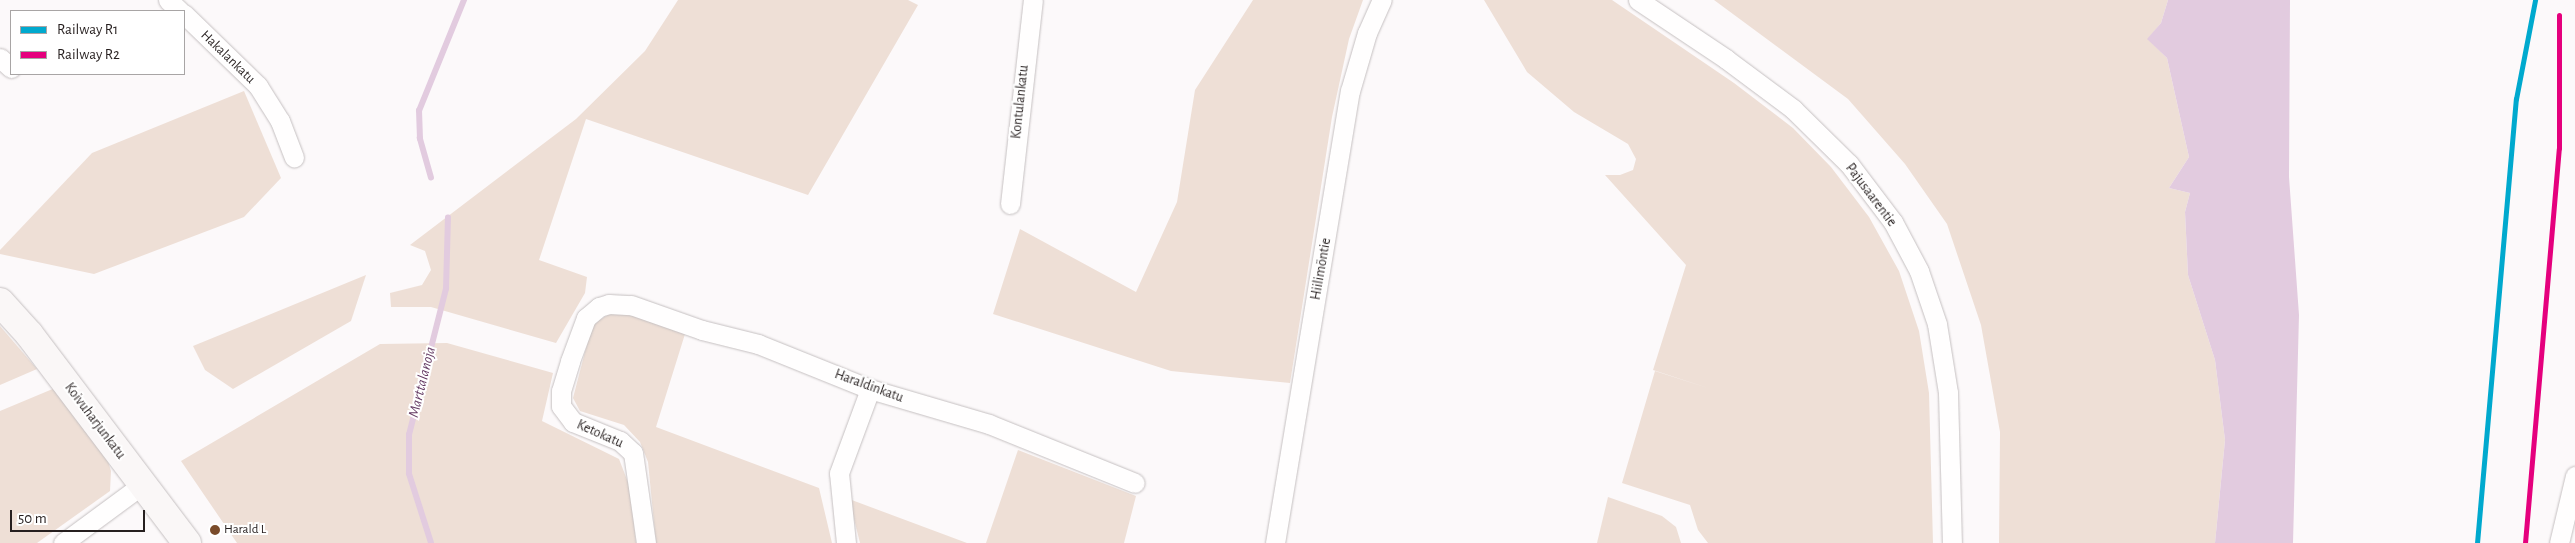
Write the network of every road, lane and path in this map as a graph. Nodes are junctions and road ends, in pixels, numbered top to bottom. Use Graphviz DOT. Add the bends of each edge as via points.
graph roads {
  1 [pos="168,0"];
  2 [pos="1034,0"];
  3 [pos="1382,0"];
  4 [pos="1638,0"];
  5 [pos="179,10"];
  6 [pos="185,15"];
  7 [pos="0,58"];
  8 [pos="10,67"];
  9 [pos="294,157"];
  10 [pos="1010,204"];
  11 [pos="0,302"];
  12 [pos="599,307"];
  13 [pos="870,389"];
  14 [pos="2575,476"];
  15 [pos="1135,483"];
  16 [pos="142,484"];
  17 [pos="63,543"];
  18 [pos="187,543"];
  19 [pos="646,543"];
  20 [pos="846,543"];
  21 [pos="1275,543"];
  22 [pos="1952,543"];
  23 [pos="2559,543"];
  1 -- 5 [label="street"];
  2 -- 10 [label="street, Kontulankatu" via="1022,77"];
  3 -- 21 [label="street, Hiilimöntie" via="1367,33 1350,91"];
  4 -- 22 [label="street, Pajusaarentie" via="1793,109 1849,164 1893,222 1918,271 1937,324 1948,393"];
  6 -- 9 [label="street, Hakalankatu" via="258,86 280,121"];
  7 -- 8 [label="street"];
  11 -- 16 [label="street, Koivuharjunkatu" via="29,334"];
  12 -- 13 [label="street, Haraldinkatu" via="618,303 631,305 677,323 781,352"];
  12 -- 19 [label="street, Ketokatu" via="586,318 580,332 561,392 561,406 573,422 620,441 633,453"];
  13 -- 15 [label="street, Haraldinkatu" via="989,424"];
  13 -- 20 [label="street" via="839,472 841,518"];
  14 -- 23 [label="street"];
  16 -- 17 [label="street"];
  16 -- 18 [label="street, Koivuharjunkatu"];
}
